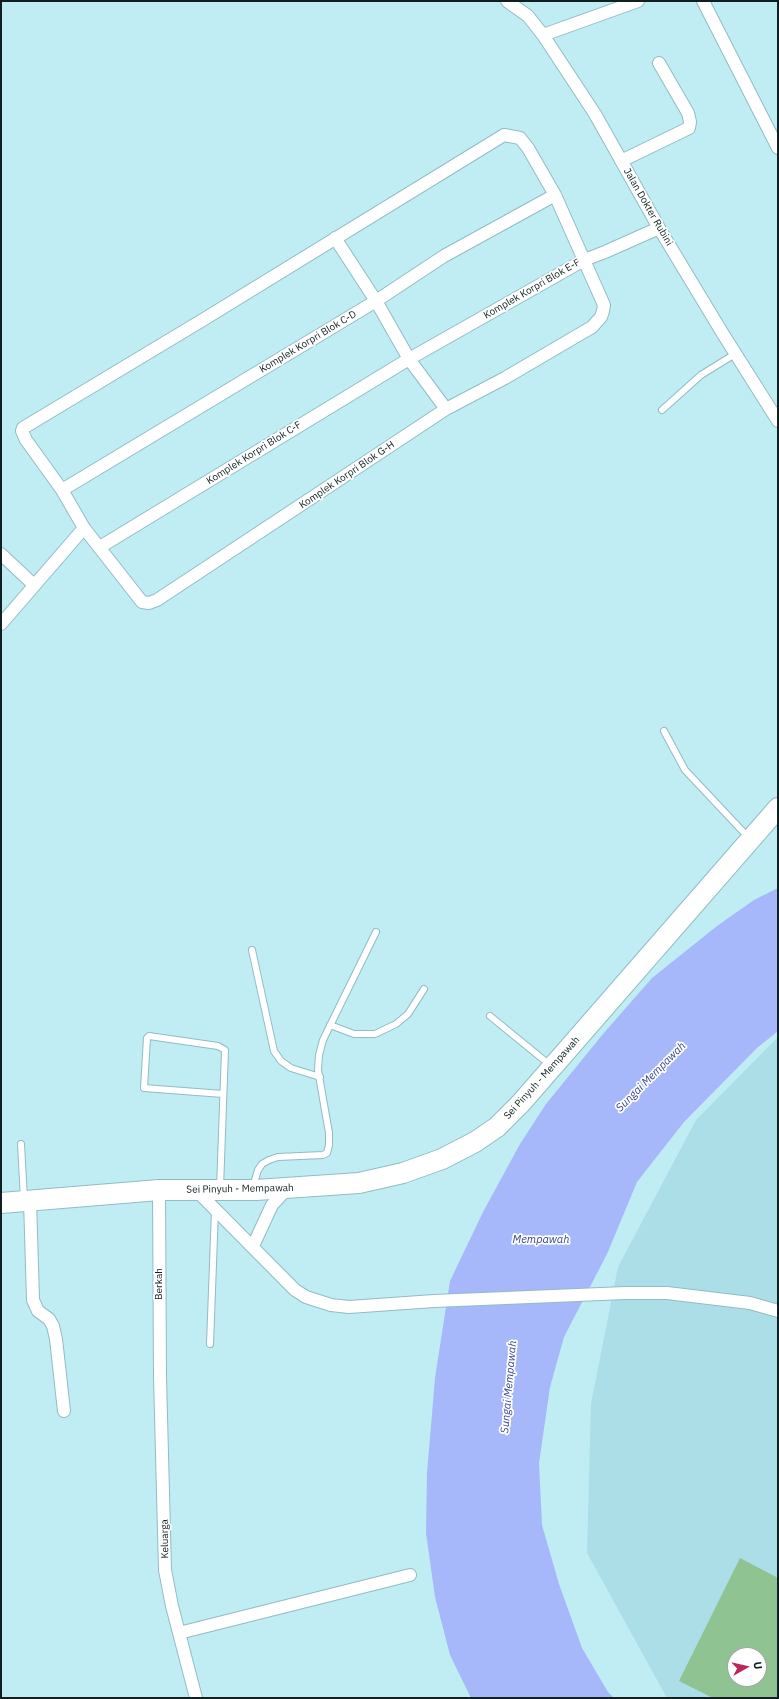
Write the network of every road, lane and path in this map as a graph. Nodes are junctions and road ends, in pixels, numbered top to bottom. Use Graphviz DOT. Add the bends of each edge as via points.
graph roads {
  1 [pos="507,1"];
  2 [pos="638,1"];
  3 [pos="703,1"];
  4 [pos="543,35"];
  5 [pos="659,63"];
  6 [pos="778,148"];
  7 [pos="621,161"];
  8 [pos="555,195"];
  9 [pos="659,228"];
  10 [pos="335,238"];
  11 [pos="584,260"];
  12 [pos="376,301"];
  13 [pos="735,354"];
  14 [pos="409,359"];
  15 [pos="446,409"];
  16 [pos="662,410"];
  17 [pos="778,421"];
  18 [pos="62,490"];
  19 [pos="84,528"];
  20 [pos="100,547"];
  21 [pos="1,554"];
  22 [pos="34,585"];
  23 [pos="1,624"];
  24 [pos="664,731"];
  25 [pos="778,808"];
  26 [pos="750,839"];
  27 [pos="376,932"];
  28 [pos="252,950"];
  29 [pos="424,989"];
  30 [pos="490,1016"];
  31 [pos="330,1025"];
  32 [pos="553,1067"];
  33 [pos="320,1078"];
  34 [pos="223,1094"];
  35 [pos="21,1144"];
  36 [pos="288,1188"];
  37 [pos="159,1190"];
  38 [pos="195,1190"];
  39 [pos="220,1190"];
  40 [pos="256,1190"];
  41 [pos="27,1201"];
  42 [pos="1,1203"];
  43 [pos="215,1209"];
  44 [pos="253,1246"];
  45 [pos="778,1311"];
  46 [pos="210,1344"];
  47 [pos="160,1377"];
  48 [pos="64,1411"];
  49 [pos="410,1574"];
  50 [pos="179,1633"];
  51 [pos="196,1698"];
  1 -- 4 [label="street, Jalan Dokter Rubini" via="528,16"];
  2 -- 4 [label="street"];
  3 -- 6 [label="street"];
  4 -- 7 [label="street, Jalan Dokter Rubini" via="595,114"];
  5 -- 7 [label="street" via="688,113 689,128"];
  7 -- 9 [label="street, Jalan Dokter Rubini"];
  8 -- 10 [label="street" via="520,138 504,135"];
  8 -- 11 [label="street"];
  8 -- 12 [label="street, Komplek Korpri Blok C-D" via="444,256"];
  9 -- 11 [label="street, Komplek Korpri Blok E-F"];
  9 -- 13 [label="street, Jalan Dokter Rubini"];
  10 -- 12 [label="street"];
  10 -- 18 [label="street" via="23,428 26,440"];
  11 -- 14 [label="street, Komplek Korpri Blok E-F"];
  11 -- 15 [label="street, Komplek Korpri Blok G-H" via="604,304 603,314 592,327"];
  12 -- 14 [label="street"];
  12 -- 18 [label="street, Komplek Korpri Blok C-D"];
  13 -- 16 [label="lane" via="701,375"];
  13 -- 17 [label="street, Jalan Dokter Rubini"];
  14 -- 15 [label="street"];
  14 -- 20 [label="street, Komplek Korpri Blok C-F"];
  15 -- 20 [label="street, Komplek Korpri Blok G-H" via="153,602 142,602"];
  18 -- 19 [label="street"];
  19 -- 20 [label="street"];
  19 -- 22 [label="street"];
  21 -- 22 [label="street"];
  22 -- 23 [label="street"];
  24 -- 26 [label="lane" via="685,770"];
  25 -- 26 [label="highway, Sei Pinyuh - Mempawah"];
  26 -- 32 [label="highway, Sei Pinyuh - Mempawah"];
  27 -- 31 [label="lane"];
  28 -- 33 [label="lane" via="274,1051 281,1061 291,1068"];
  29 -- 31 [label="lane" via="408,1014 391,1027 375,1034 354,1034"];
  30 -- 32 [label="lane"];
  31 -- 33 [label="lane" via="318,1055"];
  32 -- 36 [label="highway, Sei Pinyuh - Mempawah" via="497,1127 442,1159 403,1173 359,1183"];
  33 -- 40 [label="lane" via="329,1133 327,1153 269,1160 258,1170"];
  34 -- 34 [label="lane" via="144,1088 147,1038 150,1036 222,1047 225,1050"];
  34 -- 39 [label="lane"];
  35 -- 41 [label="lane"];
  36 -- 40 [label="highway, Sei Pinyuh - Mempawah"];
  36 -- 44 [label="street" via="272,1205"];
  37 -- 38 [label="highway, Sei Pinyuh - Mempawah"];
  37 -- 41 [label="highway, Sei Pinyuh - Mempawah"];
  37 -- 47 [label="street, Berkah"];
  38 -- 39 [label="highway, Sei Pinyuh - Mempawah"];
  38 -- 43 [label="street"];
  39 -- 40 [label="highway, Sei Pinyuh - Mempawah"];
  41 -- 42 [label="highway, Sei Pinyuh - Mempawah"];
  41 -- 48 [label="street" via="33,1300 38,1311 49,1318 53,1326"];
  43 -- 44 [label="street"];
  43 -- 46 [label="lane"];
  44 -- 45 [label="street" via="295,1290 306,1297 317,1302 349,1307 434,1301 667,1293 750,1303"];
  47 -- 50 [label="street, Keluarga" via="165,1570"];
  49 -- 50 [label="street"];
  50 -- 51 [label="street, Keluarga"];
}
